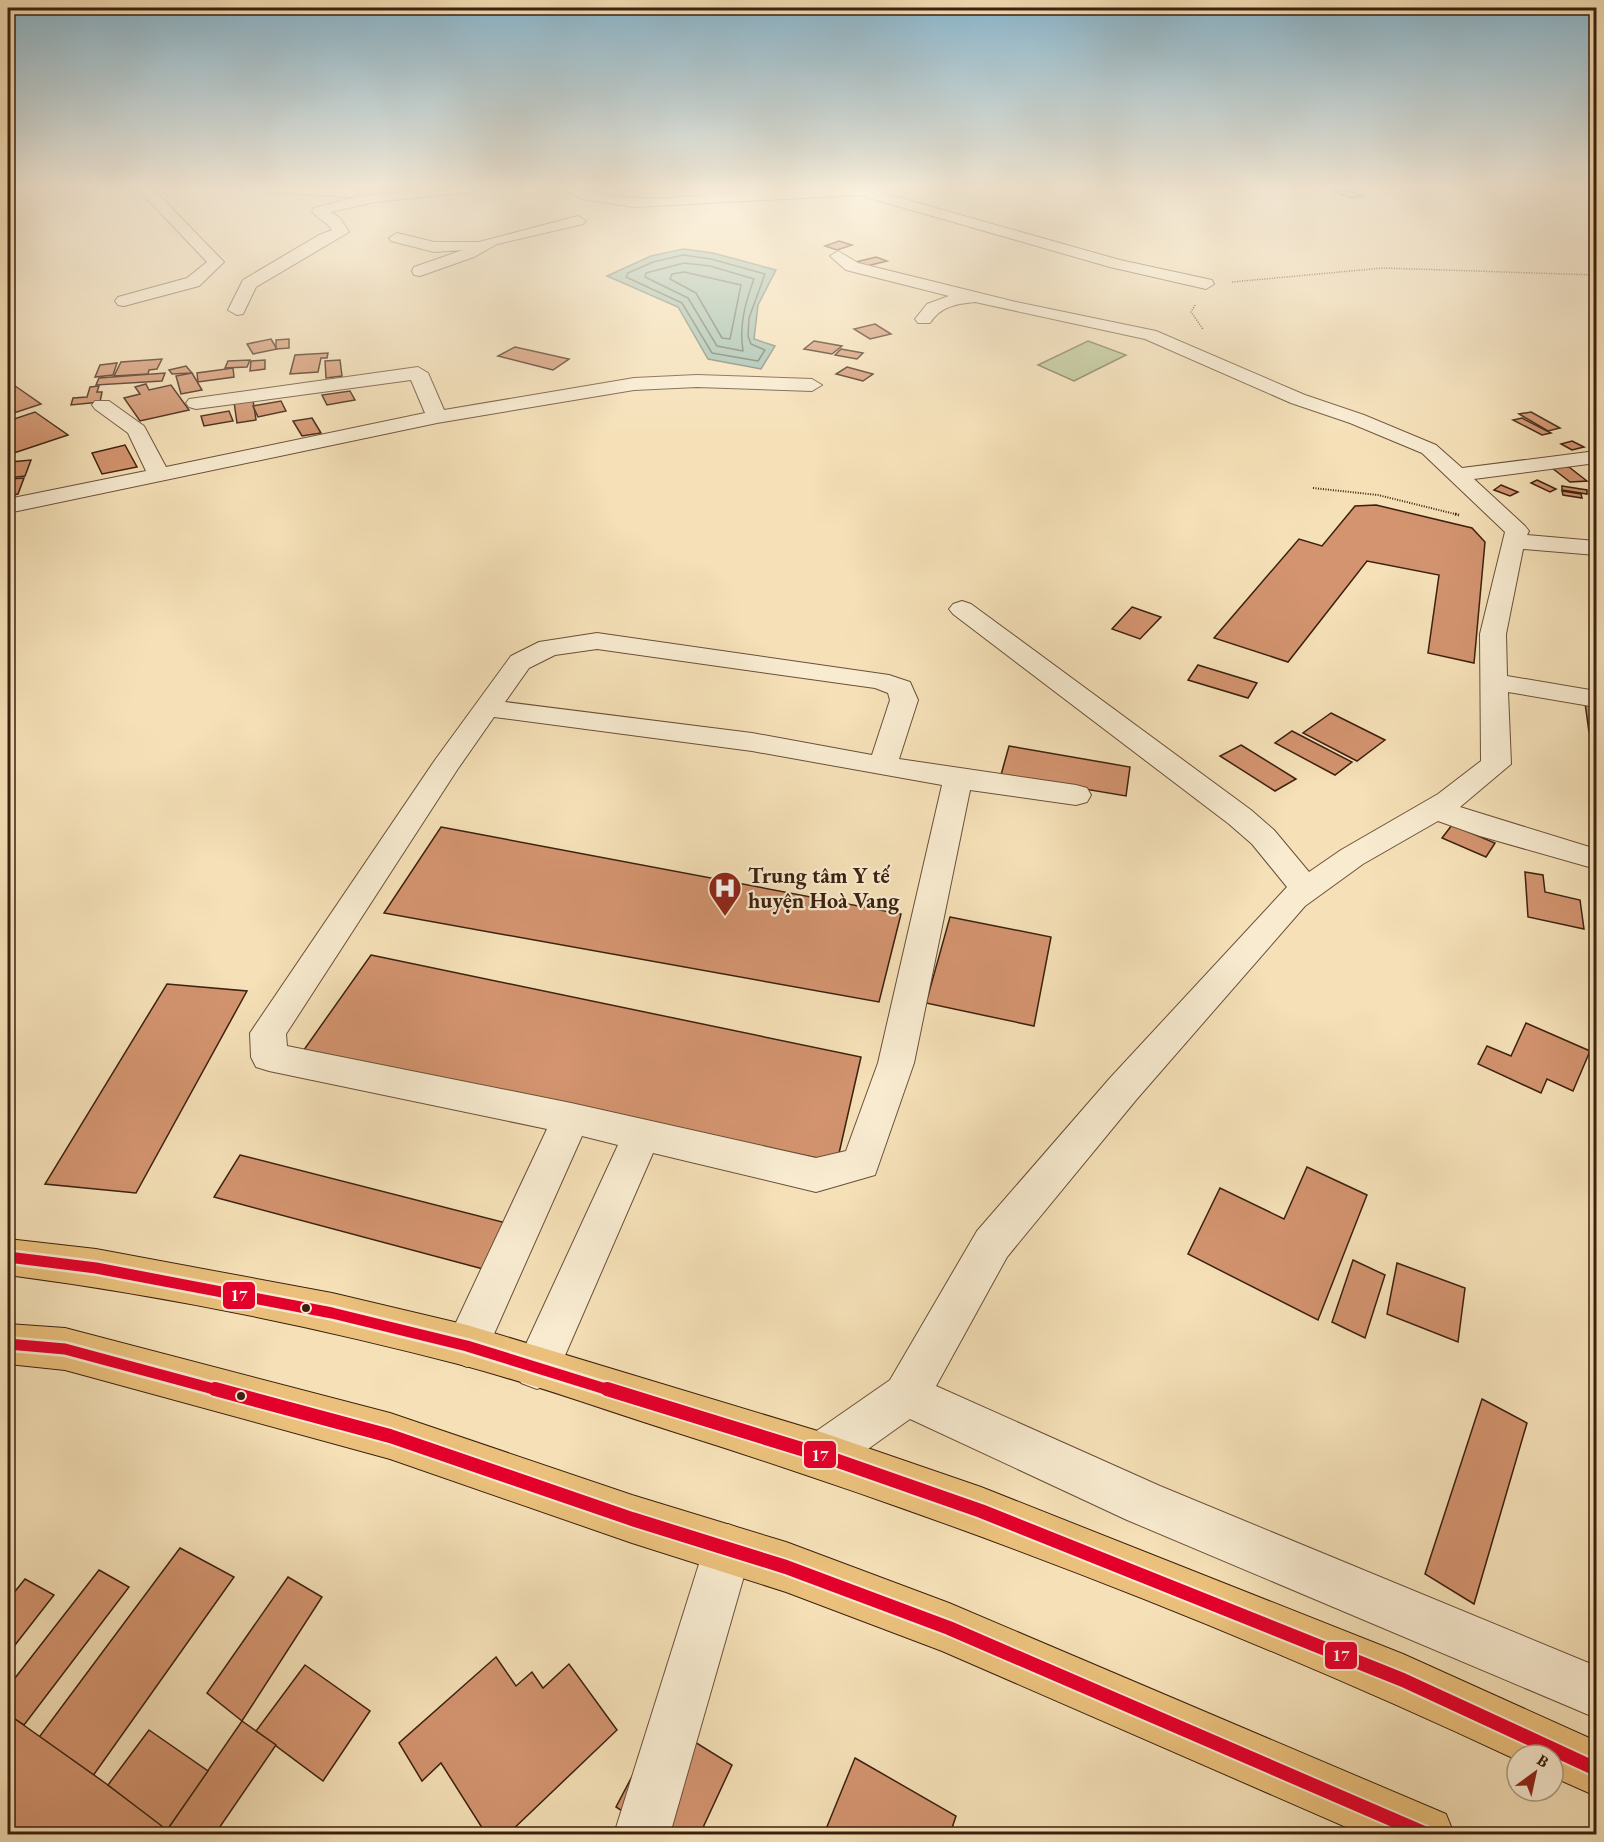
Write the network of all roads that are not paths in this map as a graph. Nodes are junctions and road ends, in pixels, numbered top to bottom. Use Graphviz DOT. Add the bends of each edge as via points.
graph roads {
  1 [pos="202,274"];
  2 [pos="266,274"];
  3 [pos="882,274"];
  4 [pos="1152,274"];
  5 [pos="1206,284"];
  6 [pos="981,297"];
  7 [pos="124,301"];
  8 [pos="237,310"];
  9 [pos="924,319"];
  10 [pos="812,386"];
  11 [pos="196,403"];
  12 [pos="102,405"];
  13 [pos="437,417"];
  14 [pos="1596,457"];
  15 [pos="159,475"];
  16 [pos="1458,475"];
  17 [pos="8,506"];
  18 [pos="1514,541"];
  19 [pos="1596,548"];
  20 [pos="962,609"];
  21 [pos="1494,682"];
  22 [pos="1596,699"];
  23 [pos="487,708"];
  24 [pos="883,765"];
  25 [pos="958,779"];
  26 [pos="1076,795"];
  27 [pos="1435,809"];
  28 [pos="1596,859"];
  29 [pos="1306,889"];
  30 [pos="571,1118"];
  31 [pos="642,1135"];
  32 [pos="8,1257"];
  33 [pos="8,1344"];
  34 [pos="467,1346"];
  35 [pos="537,1368"];
  36 [pos="906,1395"];
  37 [pos="821,1455"];
  38 [pos="728,1548"];
  39 [pos="1596,1692"];
  40 [pos="1596,1769"];
  41 [pos="642,1834"];
  42 [pos="1426,1834"];
  1 -- 7 [label="street" via="193,282"];
  2 -- 8 [label="street" via="249,284"];
  3 -- 6 [label="street"];
  4 -- 5 [label="street"];
  6 -- 9 [label="street" via="953,298 926,313"];
  6 -- 16 [label="street" via="1150,335 1298,399 1406,438 1429,449"];
  10 -- 13 [label="street" via="652,382"];
  11 -- 13 [label="street" via="418,372"];
  12 -- 15 [label="street" via="137,430"];
  13 -- 15 [label="street"];
  14 -- 16 [label="street"];
  15 -- 17 [label="street"];
  16 -- 18 [label="street" via="1517,531"];
  18 -- 19 [label="street"];
  18 -- 21 [label="street" via="1493,634"];
  20 -- 29 [label="street" via="1240,817 1263,837"];
  21 -- 22 [label="street"];
  21 -- 27 [label="street" via="1496,764"];
  23 -- 24 [label="street" via="752,742"];
  23 -- 24 [label="street" via="520,662 548,648 597,641 879,681 900,688 903,700"];
  23 -- 30 [label="street" via="268,1033 269,1057"];
  24 -- 25 [label="street"];
  25 -- 26 [label="street"];
  25 -- 31 [label="street" via="896,1063 861,1162 816,1175"];
  27 -- 28 [label="street"];
  27 -- 29 [label="street"];
  29 -- 36 [label="street" via="1123,1089 992,1244"];
  30 -- 31 [label="street"];
  30 -- 34 [label="street"];
  31 -- 35 [label="street"];
  32 -- 34 [label="highway" via="96,1268 332,1313"];
  33 -- 38 [label="highway" via="65,1349 390,1436"];
  34 -- 35 [label="highway"];
  35 -- 37 [label="highway"];
  36 -- 37 [label="street"];
  36 -- 39 [label="street" via="1144,1503"];
  37 -- 40 [label="highway" via="981,1511 1403,1680"];
  38 -- 41 [label="street"];
  38 -- 42 [label="highway" via="949,1628"];
}
